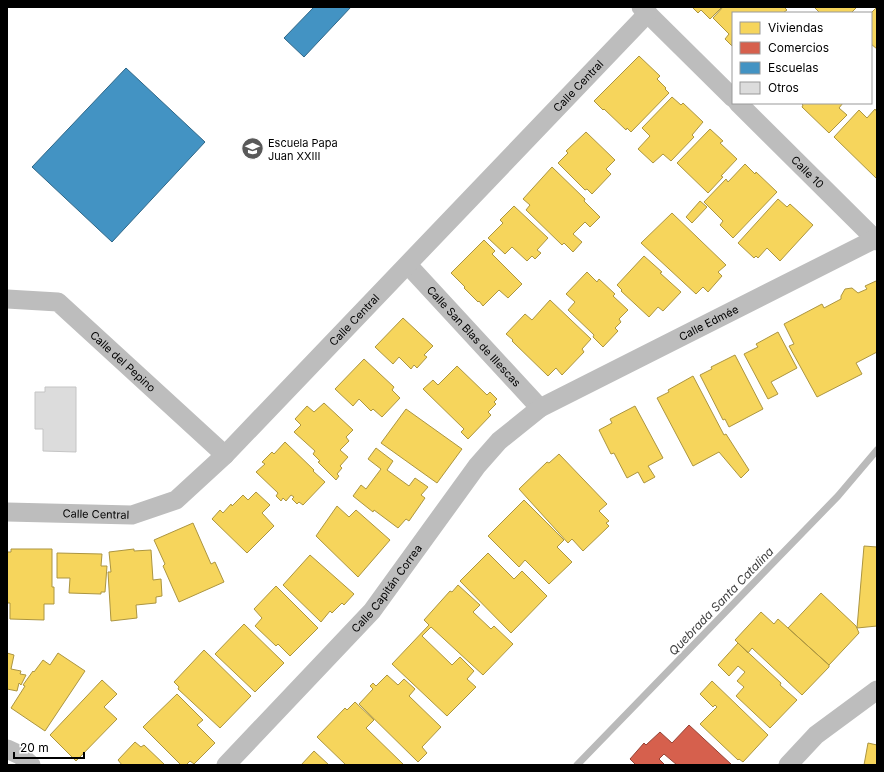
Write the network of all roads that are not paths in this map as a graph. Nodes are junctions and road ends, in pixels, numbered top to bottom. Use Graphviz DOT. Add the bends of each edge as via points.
graph roads {
  1 [pos="644,10"];
  2 [pos="732,97"];
  3 [pos="739,104"];
  4 [pos="876,239"];
  5 [pos="408,265"];
  6 [pos="7,299"];
  7 [pos="540,408"];
  8 [pos="225,455"];
  9 [pos="7,512"];
  10 [pos="877,690"];
  11 [pos="7,749"];
  12 [pos="31,765"];
  13 [pos="226,765"];
  14 [pos="788,765"];
  1 -- 2 [label="street"];
  1 -- 5 [label="street, Calle Central"];
  3 -- 4 [label="street, Calle 10"];
  4 -- 7 [label="street, Calle Edmée"];
  5 -- 7 [label="street, Calle San Blas de Illescas"];
  5 -- 8 [label="street, Calle Central"];
  6 -- 8 [label="street, Calle del Pepino" via="58,302"];
  7 -- 13 [label="street, Calle Capitán Correa" via="499,441 477,466 372,611"];
  8 -- 9 [label="street, Calle Central" via="176,500 132,515"];
  10 -- 14 [label="street" via="816,735"];
  11 -- 12 [label="street" via="20,755"];
}
